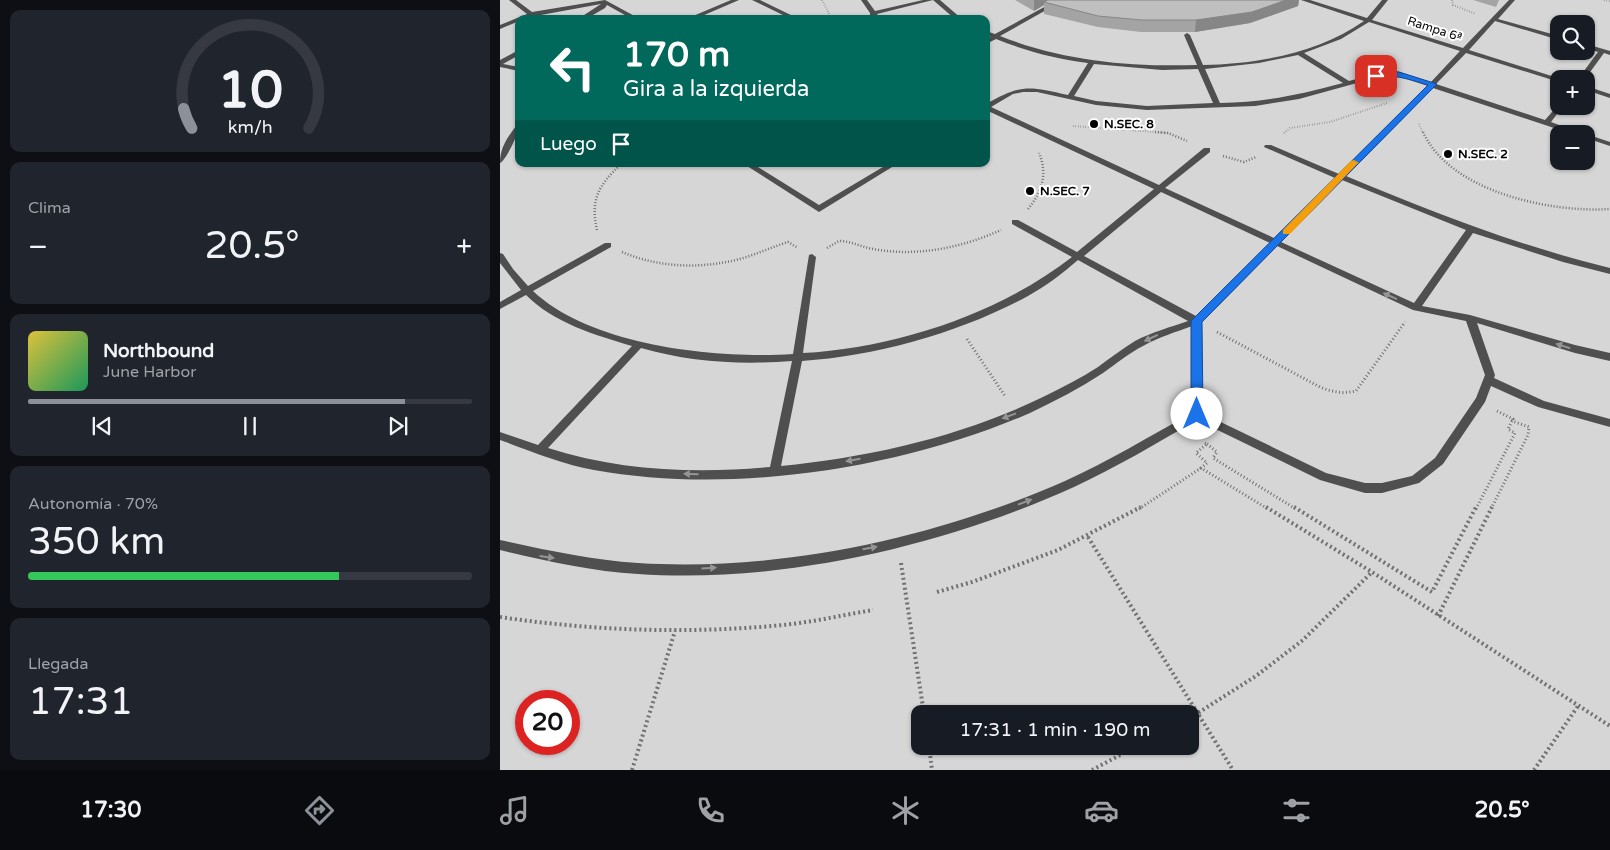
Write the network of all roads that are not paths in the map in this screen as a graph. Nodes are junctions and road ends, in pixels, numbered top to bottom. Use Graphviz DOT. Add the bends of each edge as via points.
graph roads {
  1 [pos="512,0"];
  2 [pos="736,0"];
  3 [pos="755,0"];
  4 [pos="864,0"];
  5 [pos="930,0"];
  6 [pos="936,0"];
  7 [pos="1061,0"];
  8 [pos="1304,0"];
  9 [pos="1385,0"];
  10 [pos="1512,0"];
  11 [pos="606,1"];
  12 [pos="531,14"];
  13 [pos="872,14"];
  14 [pos="588,15"];
  15 [pos="630,15"];
  16 [pos="699,15"];
  17 [pos="787,15"];
  18 [pos="954,15"];
  19 [pos="1369,19"];
  20 [pos="1494,19"];
  21 [pos="515,21"];
  22 [pos="500,27"];
  23 [pos="990,34"];
  24 [pos="1187,35"];
  25 [pos="1550,35"];
  26 [pos="995,37"];
  27 [pos="990,40"];
  28 [pos="1595,49"];
  29 [pos="1463,50"];
  30 [pos="1602,51"];
  31 [pos="1299,53"];
  32 [pos="1610,53"];
  33 [pos="515,55"];
  34 [pos="1092,62"];
  35 [pos="500,64"];
  36 [pos="515,68"];
  37 [pos="1202,69"];
  38 [pos="1588,70"];
  39 [pos="1550,77"];
  40 [pos="1349,84"];
  41 [pos="1433,84"];
  42 [pos="1595,91"];
  43 [pos="1610,96"];
  44 [pos="1069,98"];
  45 [pos="990,105"];
  46 [pos="1216,106"];
  47 [pos="990,109"];
  48 [pos="1553,115"];
  49 [pos="1547,122"];
  50 [pos="1555,125"];
  51 [pos="515,133"];
  52 [pos="1595,139"];
  53 [pos="509,141"];
  54 [pos="515,141"];
  55 [pos="500,142"];
  56 [pos="1610,144"];
  57 [pos="1268,147"];
  58 [pos="1207,150"];
  59 [pos="500,161"];
  60 [pos="757,167"];
  61 [pos="888,167"];
  62 [pos="1341,176"];
  63 [pos="1160,188"];
  64 [pos="1014,222"];
  65 [pos="1471,229"];
  66 [pos="1275,243"];
  67 [pos="608,245"];
  68 [pos="500,256"];
  69 [pos="1078,256"];
  70 [pos="812,257"];
  71 [pos="1610,271"];
  72 [pos="526,292"];
  73 [pos="500,306"];
  74 [pos="1416,308"];
  75 [pos="1470,318"];
  76 [pos="1197,321"];
  77 [pos="637,346"];
  78 [pos="1610,357"];
  79 [pos="797,359"];
  80 [pos="1488,380"];
  81 [pos="1197,414"];
  82 [pos="1610,423"];
  83 [pos="500,436"];
  84 [pos="540,450"];
  85 [pos="776,470"];
  86 [pos="500,545"];
  1 -- 12 [label="lane"];
  2 -- 16 [label="lane"];
  3 -- 17 [label="lane"];
  4 -- 13 [label="lane"];
  5 -- 13 [label="lane"];
  6 -- 18 [label="lane"];
  7 -- 26 [label="lane"];
  8 -- 19 [label="lane, Rampa 6ª"];
  9 -- 19 [label="lane"];
  10 -- 20 [label="lane"];
  11 -- 12 [label="lane"];
  11 -- 14 [label="lane" via="603,7"];
  11 -- 15 [label="lane"];
  19 -- 29 [label="lane, Rampa 6ª"];
  19 -- 31 [label="lane" via="1335,40"];
  20 -- 25 [label="lane"];
  20 -- 29 [label="lane"];
  21 -- 22 [label="lane"];
  23 -- 26 [label="lane"];
  24 -- 37 [label="lane"];
  26 -- 27 [label="lane"];
  26 -- 34 [label="lane" via="1040,52"];
  28 -- 30 [label="lane"];
  29 -- 39 [label="lane, Rampa 6ª"];
  29 -- 41 [label="lane"];
  30 -- 32 [label="lane"];
  30 -- 38 [label="lane"];
  31 -- 37 [label="lane"];
  31 -- 40 [label="lane"];
  33 -- 35 [label="lane"];
  34 -- 37 [label="lane"];
  34 -- 44 [label="lane"];
  35 -- 36 [label="lane"];
  37 -- 46 [label="lane"];
  40 -- 41 [label="lane" via="1386,73"];
  40 -- 46 [label="lane" via="1299,97"];
  41 -- 49 [label="lane"];
  41 -- 62 [label="lane"];
  42 -- 43 [label="lane"];
  44 -- 45 [label="lane" via="1023,90"];
  44 -- 46 [label="lane" via="1147,108"];
  47 -- 63 [label="lane"];
  48 -- 49 [label="lane"];
  49 -- 50 [label="lane"];
  51 -- 53 [label="lane"];
  52 -- 56 [label="lane"];
  53 -- 54 [label="lane"];
  53 -- 55 [label="lane"];
  53 -- 59 [label="lane"];
  57 -- 62 [label="lane"];
  58 -- 63 [label="lane"];
  60 -- 61 [label="lane" via="819,209"];
  62 -- 65 [label="lane"];
  62 -- 66 [label="lane"];
  63 -- 66 [label="lane"];
  63 -- 69 [label="lane"];
  64 -- 69 [label="lane"];
  65 -- 71 [label="lane" via="1524,248"];
  65 -- 74 [label="lane"];
  74 -- 66 [label="lane, one-way"];
  66 -- 76 [label="lane"];
  67 -- 72 [label="lane"];
  68 -- 72 [label="lane"];
  69 -- 76 [label="lane"];
  69 -- 79 [label="lane" via="1025,293 958,324 888,344"];
  70 -- 79 [label="lane"];
  72 -- 73 [label="lane"];
  72 -- 77 [label="lane" via="560,317"];
  74 -- 75 [label="lane"];
  78 -- 75 [label="lane, one-way" via="1575,350"];
  75 -- 80 [label="lane" via="1490,375"];
  76 -- 81 [label="lane"];
  76 -- 85 [label="lane, one-way" via="1139,344 1061,393 1016,414 939,441 882,455"];
  77 -- 79 [label="lane" via="692,355"];
  77 -- 84 [label="lane"];
  79 -- 85 [label="lane"];
  80 -- 81 [label="lane" via="1480,399 1439,461 1414,480 1382,488 1365,488 1324,477"];
  80 -- 82 [label="lane" via="1542,404"];
  86 -- 81 [label="lane, one-way" via="534,555 598,564 681,570 779,564 890,545 988,516 1055,490 1123,457"];
  83 -- 84 [label="lane"];
  85 -- 84 [label="lane, one-way" via="712,475 657,473 593,465"];
}
